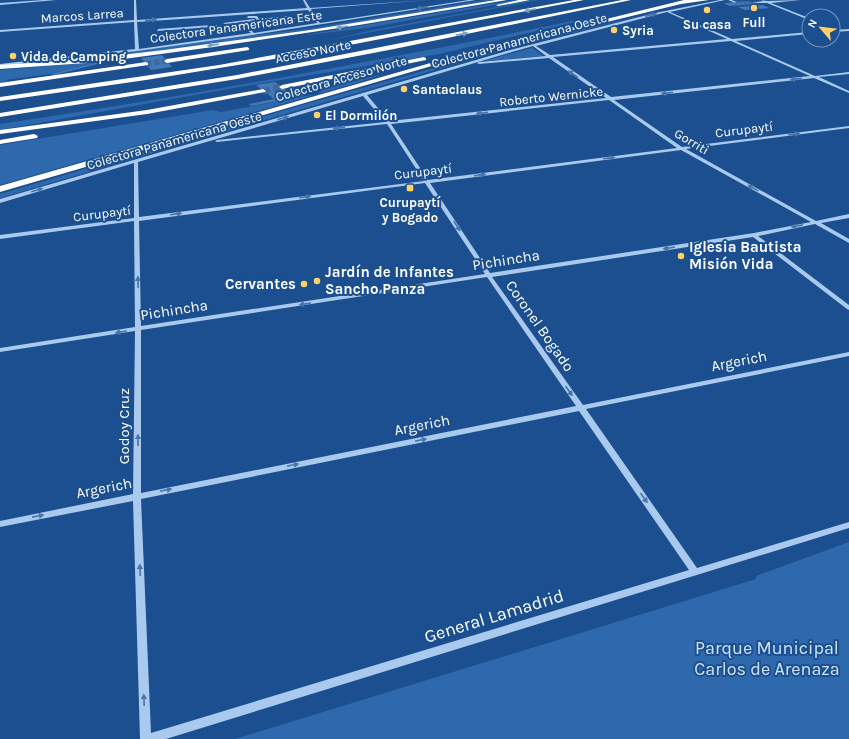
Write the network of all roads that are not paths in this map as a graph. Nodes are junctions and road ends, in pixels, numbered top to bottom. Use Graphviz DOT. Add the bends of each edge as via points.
graph roads {
  1 [pos="55,0"];
  2 [pos="135,0"];
  3 [pos="304,0"];
  4 [pos="428,0"];
  5 [pos="475,0"];
  6 [pos="505,0"];
  7 [pos="582,0"];
  8 [pos="629,0"];
  9 [pos="672,0"];
  10 [pos="708,0"];
  11 [pos="724,0"];
  12 [pos="729,0"];
  13 [pos="762,0"];
  14 [pos="800,0"];
  15 [pos="531,1"];
  16 [pos="692,1"];
  17 [pos="735,2"];
  18 [pos="769,2"];
  19 [pos="752,3"];
  20 [pos="0,4"];
  21 [pos="640,6"];
  22 [pos="309,9"];
  23 [pos="496,10"];
  24 [pos="668,12"];
  25 [pos="466,15"];
  26 [pos="801,16"];
  27 [pos="563,20"];
  28 [pos="135,21"];
  29 [pos="223,22"];
  30 [pos="258,22"];
  31 [pos="319,24"];
  32 [pos="386,26"];
  33 [pos="535,26"];
  34 [pos="248,29"];
  35 [pos="158,30"];
  36 [pos="0,31"];
  37 [pos="505,32"];
  38 [pos="253,34"];
  39 [pos="801,34"];
  40 [pos="732,40"];
  41 [pos="533,45"];
  42 [pos="255,48"];
  43 [pos="137,50"];
  44 [pos="445,54"];
  45 [pos="429,57"];
  46 [pos="549,57"];
  47 [pos="167,61"];
  48 [pos="253,61"];
  49 [pos="470,62"];
  50 [pos="146,64"];
  51 [pos="0,66"];
  52 [pos="116,69"];
  53 [pos="849,73"];
  54 [pos="814,77"];
  55 [pos="217,82"];
  56 [pos="0,85"];
  57 [pos="282,87"];
  58 [pos="0,90"];
  59 [pos="263,91"];
  60 [pos="849,92"];
  61 [pos="364,94"];
  62 [pos="0,100"];
  63 [pos="611,100"];
  64 [pos="147,112"];
  65 [pos="0,115"];
  66 [pos="388,123"];
  67 [pos="849,127"];
  68 [pos="0,132"];
  69 [pos="207,141"];
  70 [pos="0,142"];
  71 [pos="682,148"];
  72 [pos="136,162"];
  73 [pos="428,182"];
  74 [pos="0,189"];
  75 [pos="0,201"];
  76 [pos="849,216"];
  77 [pos="137,219"];
  78 [pos="815,223"];
  79 [pos="754,235"];
  80 [pos="0,237"];
  81 [pos="849,241"];
  82 [pos="490,276"];
  83 [pos="849,308"];
  84 [pos="138,329"];
  85 [pos="0,350"];
  86 [pos="849,354"];
  87 [pos="581,408"];
  88 [pos="137,496"];
  89 [pos="0,524"];
  90 [pos="849,525"];
  91 [pos="695,572"];
  92 [pos="147,739"];
  1 -- 20 [label="street"];
  2 -- 28 [label="street"];
  3 -- 22 [label="street"];
  4 -- 22 [label="street, Marcos Larrea"];
  5 -- 31 [label="street, Colectora Panamericana Este, one-way"];
  6 -- 51 [label="highway, one-way" via="309,32 164,52"];
  7 -- 48 [label="highway, Acceso Norte, one-way"];
  55 -- 8 [label="highway, Acceso Norte, one-way"];
  9 -- 44 [label="highway"];
  10 -- 16 [label="highway"];
  11 -- 24 [label="street, Colectora Panamericana Oeste"];
  12 -- 17 [label="street"];
  13 -- 18 [label="street"];
  14 -- 18 [label="street"];
  15 -- 23 [label="highway"];
  15 -- 32 [label="highway"];
  16 -- 21 [label="highway"];
  16 -- 74 [label="highway, Colectora Acceso Norte" via="457,57"];
  18 -- 19 [label="street"];
  18 -- 26 [label="street"];
  28 -- 22 [label="street, Marcos Larrea, one-way"];
  22 -- 31 [label="street"];
  24 -- 40 [label="street"];
  41 -- 24 [label="street, Colectora Panamericana Oeste, one-way"];
  25 -- 48 [label="highway"];
  27 -- 33 [label="highway"];
  28 -- 36 [label="street, Marcos Larrea"];
  28 -- 43 [label="street"];
  29 -- 30 [label="street"];
  29 -- 34 [label="street"];
  29 -- 35 [label="street" via="212,26"];
  30 -- 30 [label="street" via="294,19 290,17"];
  30 -- 34 [label="street"];
  31 -- 38 [label="street, Colectora Panamericana Este"];
  34 -- 38 [label="street"];
  37 -- 55 [label="highway" via="358,60"];
  38 -- 43 [label="street, Colectora Panamericana Este"];
  39 -- 40 [label="street"];
  40 -- 46 [label="street"];
  40 -- 54 [label="street"];
  41 -- 46 [label="street, Gorriti"];
  41 -- 49 [label="street, Colectora Panamericana Oeste"];
  42 -- 47 [label="highway"];
  43 -- 51 [label="street, Colectora Panamericana Este"];
  45 -- 57 [label="highway"];
  46 -- 49 [label="street"];
  63 -- 46 [label="street, Gorriti, one-way"];
  48 -- 62 [label="highway, Acceso Norte"];
  49 -- 61 [label="street, Colectora Panamericana Oeste"];
  50 -- 52 [label="highway"];
  52 -- 56 [label="highway"];
  52 -- 58 [label="highway"];
  53 -- 54 [label="street, Roberto Wernicke"];
  54 -- 60 [label="street"];
  54 -- 63 [label="street, Roberto Wernicke, one-way"];
  55 -- 65 [label="highway, Acceso Norte"];
  59 -- 64 [label="highway"];
  61 -- 66 [label="street, Coronel Bogado"];
  69 -- 61 [label="street, Colectora Panamericana Oeste, one-way"];
  63 -- 66 [label="street, Roberto Wernicke, one-way"];
  63 -- 71 [label="street, Gorriti"];
  64 -- 68 [label="highway"];
  64 -- 70 [label="highway"];
  66 -- 69 [label="street, Roberto Wernicke, one-way" via="228,141"];
  66 -- 73 [label="street, Coronel Bogado"];
  71 -- 67 [label="street, Curupaytí, one-way"];
  69 -- 72 [label="street, Colectora Panamericana Oeste"];
  73 -- 71 [label="street, Curupaytí, one-way"];
  78 -- 71 [label="street, Gorriti, one-way"];
  75 -- 72 [label="street, Colectora Panamericana Oeste, one-way"];
  72 -- 77 [label="street, Godoy Cruz"];
  77 -- 73 [label="street, Curupaytí, one-way"];
  73 -- 82 [label="street, Coronel Bogado, one-way"];
  76 -- 78 [label="street, Pichincha"];
  77 -- 80 [label="street, Curupaytí"];
  84 -- 77 [label="street, Godoy Cruz, one-way"];
  78 -- 79 [label="street, Pichincha, one-way"];
  78 -- 81 [label="street, Gorriti"];
  79 -- 82 [label="street, Pichincha, one-way"];
  79 -- 83 [label="street"];
  82 -- 84 [label="street, Pichincha, one-way"];
  82 -- 87 [label="street, Coronel Bogado, one-way"];
  84 -- 85 [label="street, Pichincha, one-way"];
  88 -- 84 [label="street, Godoy Cruz, one-way"];
  86 -- 87 [label="street, Argerich"];
  88 -- 87 [label="street, Argerich, one-way"];
  87 -- 91 [label="street, Coronel Bogado, one-way"];
  89 -- 88 [label="street, Argerich, one-way"];
  92 -- 88 [label="street, Godoy Cruz, one-way"];
  90 -- 91 [label="street, General Lamadrid"];
  91 -- 92 [label="street, General Lamadrid"];
}
